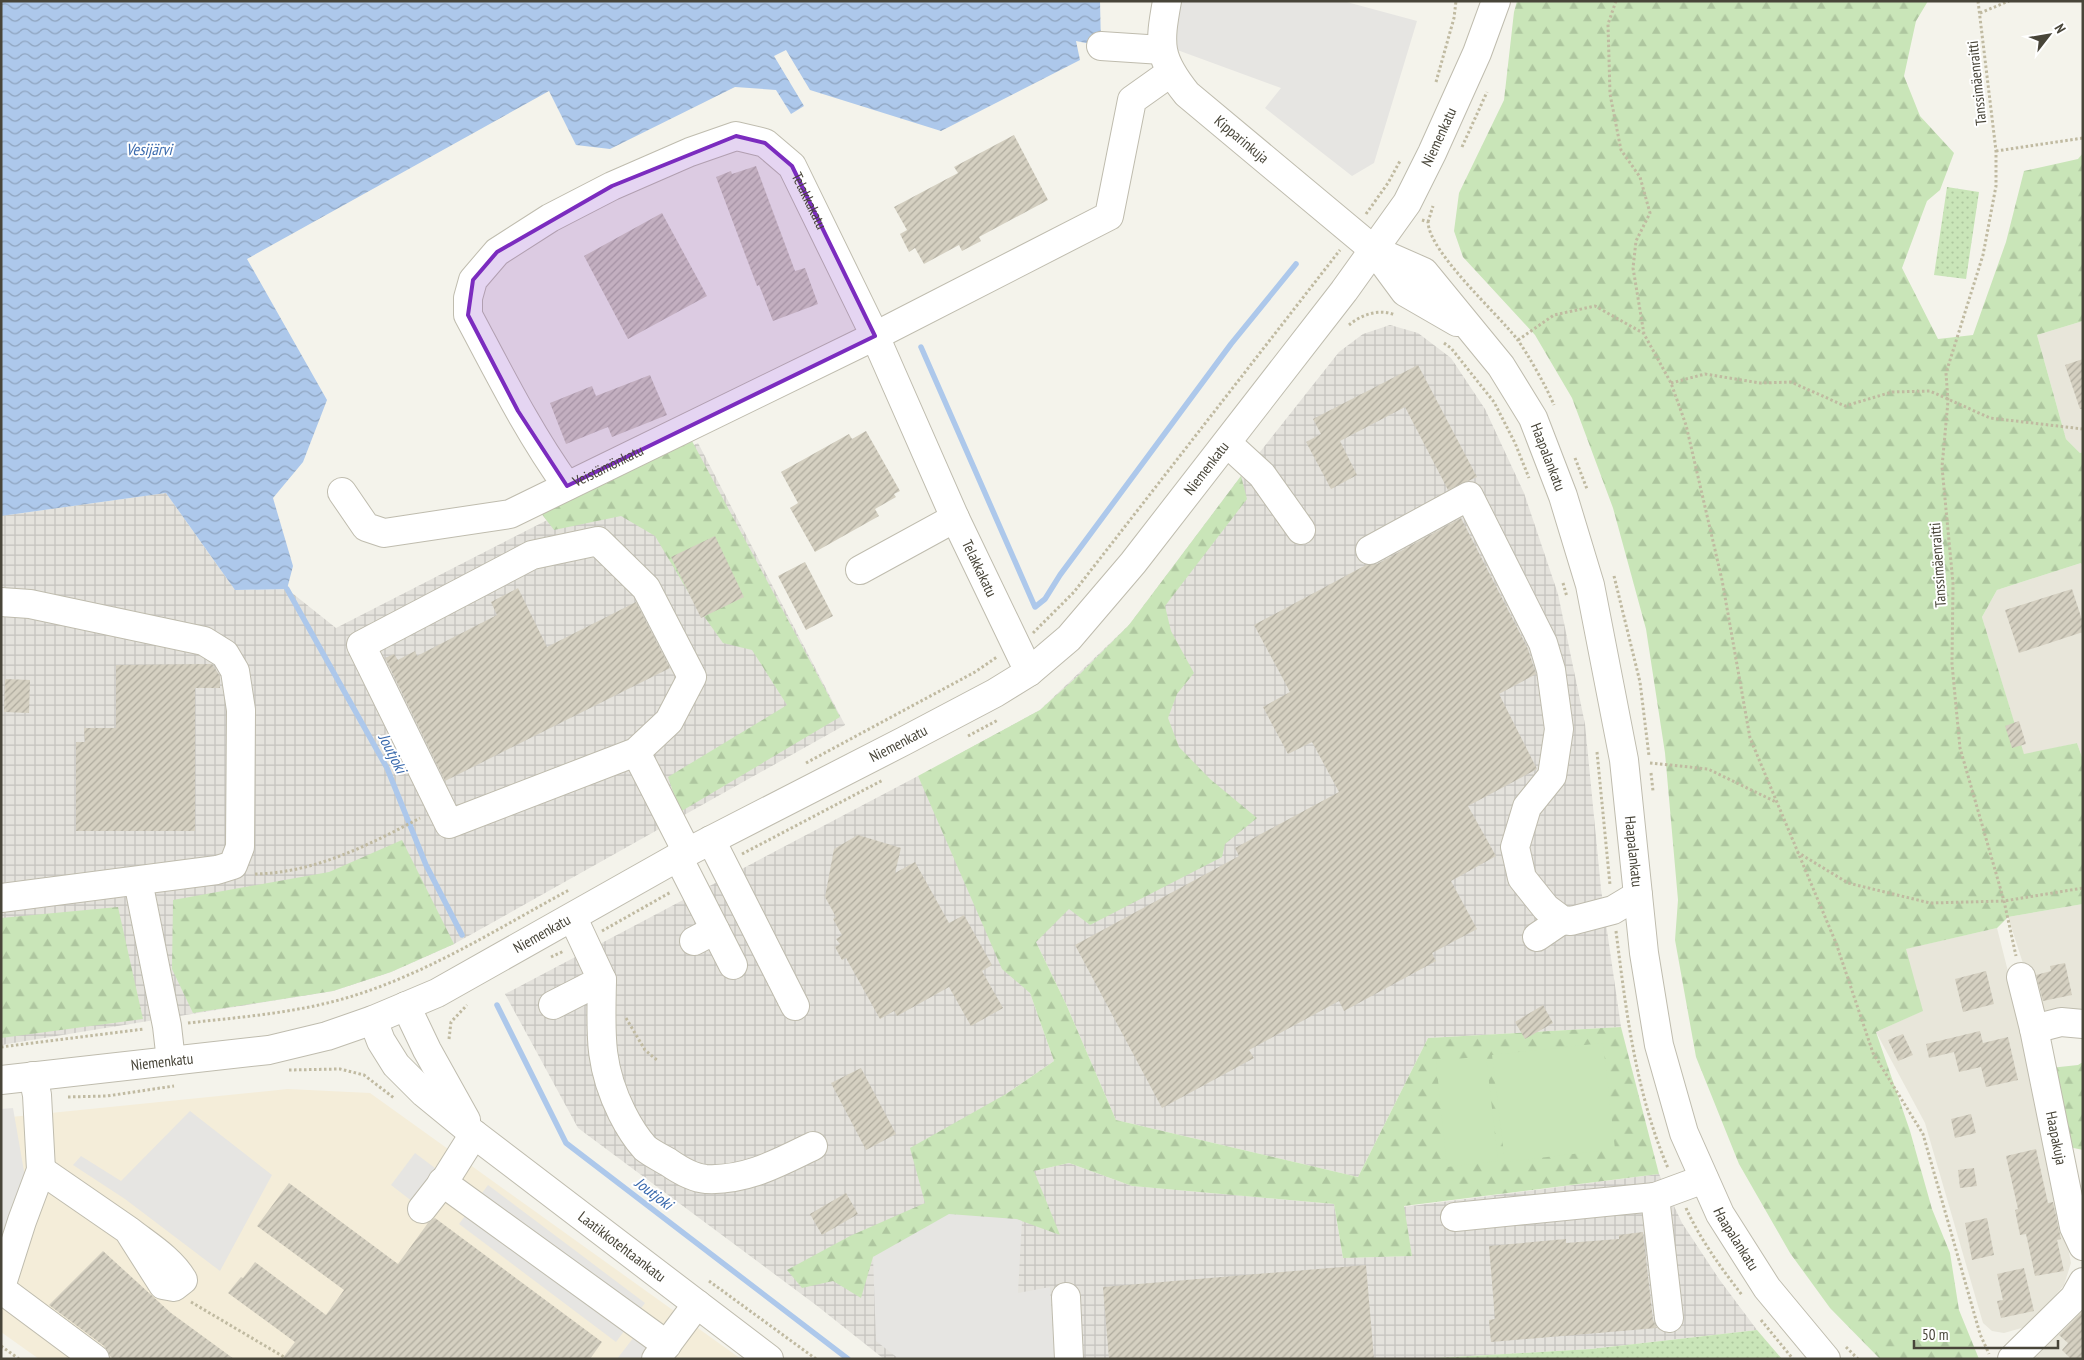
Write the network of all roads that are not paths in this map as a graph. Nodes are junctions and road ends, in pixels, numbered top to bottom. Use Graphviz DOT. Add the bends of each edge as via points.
graph roads {
  1 [pos="1167,1"];
  2 [pos="1496,1"];
  3 [pos="1102,46"];
  4 [pos="1166,61"];
  5 [pos="1374,250"];
  6 [pos="875,336"];
  7 [pos="1226,443"];
  8 [pos="567,486"];
  9 [pos="342,492"];
  10 [pos="955,518"];
  11 [pos="1301,530"];
  12 [pos="1370,550"];
  13 [pos="860,570"];
  14 [pos="1,602"];
  15 [pos="1029,672"];
  16 [pos="636,752"];
  17 [pos="700,853"];
  18 [pos="138,881"];
  19 [pos="1638,895"];
  20 [pos="1,898"];
  21 [pos="1562,920"];
  22 [pos="578,930"];
  23 [pos="1537,937"];
  24 [pos="733,965"];
  25 [pos="2021,977"];
  26 [pos="602,980"];
  27 [pos="553,1005"];
  28 [pos="406,1006"];
  29 [pos="795,1006"];
  30 [pos="373,1020"];
  31 [pos="2083,1024"];
  32 [pos="2034,1029"];
  33 [pos="170,1061"];
  34 [pos="1,1080"];
  35 [pos="35,1086"];
  36 [pos="474,1134"];
  37 [pos="813,1146"];
  38 [pos="41,1170"];
  39 [pos="1704,1179"];
  40 [pos="442,1182"];
  41 [pos="1666,1194"];
  42 [pos="422,1209"];
  43 [pos="1455,1217"];
  44 [pos="128,1230"];
  45 [pos="2083,1246"];
  46 [pos="2083,1282"];
  47 [pos="1,1288"];
  48 [pos="1066,1297"];
  49 [pos="697,1304"];
  50 [pos="1669,1318"];
  51 [pos="661,1352"];
  52 [pos="95,1359"];
  53 [pos="769,1359"];
  54 [pos="1069,1359"];
  55 [pos="1826,1359"];
  56 [pos="2012,1359"];
  1 -- 4 [label="street" via="1161,32"];
  2 -- 5 [label="street, Niemenkatu" via="1477,53 1432,153 1406,203"];
  3 -- 4 [label="street"];
  4 -- 5 [label="street, Kipparinkuja" via="1187,94"];
  4 -- 6 [label="street, Veistämönkatu" via="1132,100 1109,216"];
  5 -- 7 [label="street, Niemenkatu"];
  5 -- 19 [label="street, Haapalankatu" via="1405,292 1471,330 1501,366 1533,418 1563,496 1590,585 1624,760"];
  6 -- 8 [label="street, Veistämönkatu"];
  6 -- 8 [label="street, Telakkakatu" via="792,166 765,143 736,136 612,186 550,218 497,252 474,280 468,298 468,315 514,402"];
  6 -- 10 [label="street, Telakkakatu"];
  7 -- 11 [label="street" via="1262,476"];
  7 -- 15 [label="street, Niemenkatu" via="1134,563 1076,630"];
  8 -- 9 [label="street, Veistämönkatu" via="510,514 384,533 366,527"];
  10 -- 13 [label="street"];
  10 -- 15 [label="street, Telakkakatu"];
  12 -- 21 [label="street" via="1469,496 1543,643 1551,670 1559,729 1552,776 1527,806 1515,847 1522,878 1546,908"];
  14 -- 18 [label="street" via="30,604 204,641 225,654 236,671 241,710 240,847 233,865"];
  15 -- 17 [label="street, Niemenkatu"];
  16 -- 16 [label="street" via="668,721 692,677 646,588 598,541 532,555 361,645 449,824"];
  16 -- 17 [label="street"];
  17 -- 22 [label="street, Niemenkatu"];
  17 -- 24 [label="street" via="691,881 705,935"];
  17 -- 29 [label="street"];
  18 -- 20 [label="street"];
  18 -- 33 [label="street" via="167,1026"];
  19 -- 21 [label="street" via="1613,910 1571,921"];
  19 -- 39 [label="street, Haapalankatu" via="1659,1045 1684,1133"];
  21 -- 23 [label="street"];
  22 -- 26 [label="street"];
  22 -- 28 [label="street, Niemenkatu"];
  25 -- 32 [label="street, Haapakuja"];
  26 -- 27 [label="street"];
  26 -- 37 [label="street" via="603,1062 611,1092 628,1125 646,1148 681,1170 704,1179 733,1178 761,1172"];
  28 -- 30 [label="street, Niemenkatu"];
  28 -- 36 [label="street, Laatikkotehtaankatu" via="426,1050"];
  30 -- 33 [label="street, Niemenkatu" via="269,1050"];
  30 -- 36 [label="street, Laatikkotehtaankatu" via="396,1065"];
  31 -- 32 [label="street" via="2061,1022"];
  32 -- 45 [label="street, Haapakuja" via="2074,1227"];
  33 -- 35 [label="street, Niemenkatu"];
  34 -- 35 [label="street, Niemenkatu"];
  35 -- 38 [label="street"];
  36 -- 40 [label="street"];
  36 -- 49 [label="street, Laatikkotehtaankatu"];
  38 -- 44 [label="street"];
  38 -- 47 [label="street"];
  39 -- 41 [label="street"];
  39 -- 55 [label="street, Haapalankatu" via="1720,1214 1767,1288"];
  40 -- 42 [label="street"];
  40 -- 51 [label="street"];
  41 -- 43 [label="street"];
  41 -- 50 [label="street"];
  46 -- 56 [label="street" via="2074,1298"];
  47 -- 52 [label="street"];
  48 -- 54 [label="street"];
  49 -- 51 [label="street"];
  49 -- 53 [label="street, Laatikkotehtaankatu"];
}
